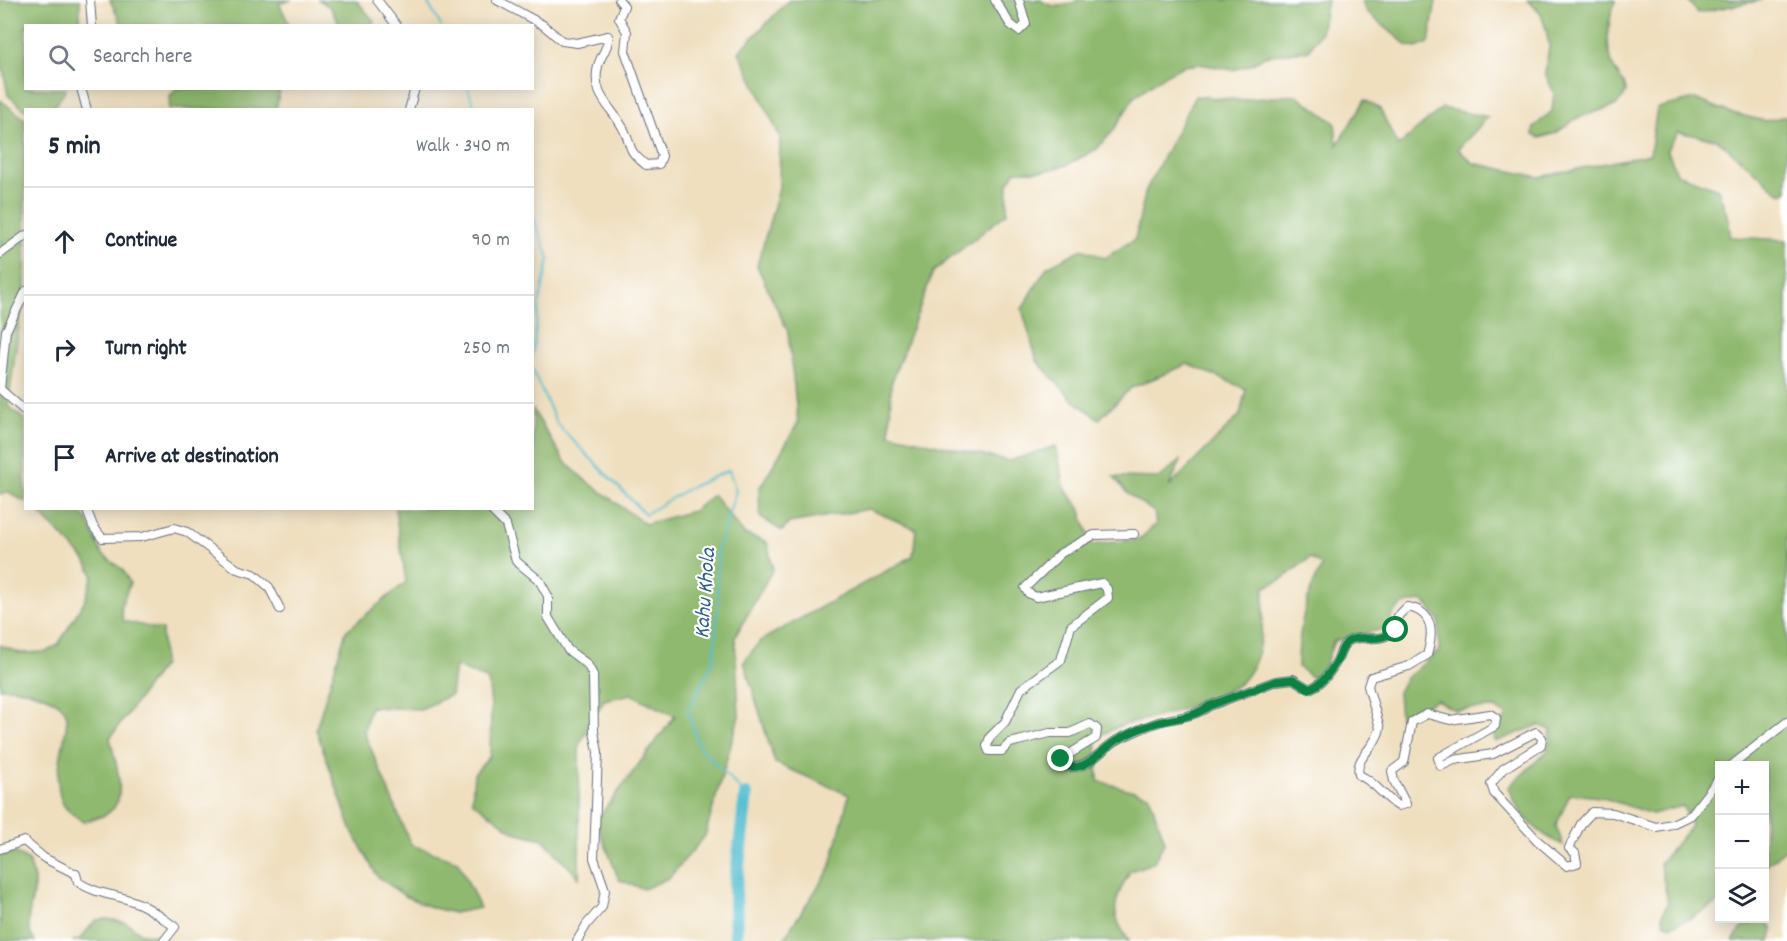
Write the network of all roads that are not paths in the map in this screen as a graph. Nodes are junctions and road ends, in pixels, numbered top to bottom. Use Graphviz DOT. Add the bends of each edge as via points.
graph roads {
  1 [pos="90,0"];
  2 [pos="377,0"];
  3 [pos="497,0"];
  4 [pos="619,0"];
  5 [pos="995,0"];
  6 [pos="1018,0"];
  7 [pos="92,24"];
  8 [pos="395,24"];
  9 [pos="82,90"];
  10 [pos="414,90"];
  11 [pos="86,108"];
  12 [pos="410,108"];
  13 [pos="24,236"];
  14 [pos="0,254"];
  15 [pos="24,295"];
  16 [pos="24,410"];
  17 [pos="87,510"];
  18 [pos="491,510"];
  19 [pos="1134,534"];
  20 [pos="280,609"];
  21 [pos="1787,722"];
  22 [pos="1736,761"];
  23 [pos="1715,782"];
  24 [pos="0,849"];
  25 [pos="164,941"];
  26 [pos="577,941"];
  1 -- 7 [label="street"];
  2 -- 8 [label="street"];
  3 -- 4 [label="street" via="543,24 562,41 577,44 608,36 609,45 598,66 602,101 624,128 631,153 646,165 659,164 662,156 626,51 627,32 619,18 624,6"];
  5 -- 6 [label="street" via="1010,24 1020,31 1026,24"];
  9 -- 11 [label="street"];
  10 -- 12 [label="street"];
  13 -- 14 [label="street"];
  15 -- 16 [label="street" via="6,331 0,389"];
  17 -- 20 [label="street" via="102,538 142,537 174,528 187,532 237,569 254,574 269,588"];
  18 -- 26 [label="street" via="506,525 516,561 539,580 548,596 548,617 568,650 587,664 593,675 598,752 594,858 604,890 602,907"];
  19 -- 23 [label="street" via="1094,535 1061,553 1025,588 1036,597 1102,583 1108,598 1071,626 1061,660 1021,689 1005,722 990,737 989,751 1002,751 1010,743 1041,734 1070,733 1090,724 1097,729 1096,738 1061,759 1060,765 1072,769 1085,765 1119,738 1201,712 1276,681 1293,679 1309,689 1319,686 1347,642 1387,638 1396,630 1398,616 1407,608 1415,609 1430,622 1433,637 1427,656 1409,666 1371,677 1368,686 1380,728 1357,768 1359,775 1369,778 1398,806 1406,804 1392,771 1404,762 1412,722 1427,714 1450,720 1490,714 1496,718 1495,726 1438,758 1441,765 1493,754 1536,732 1542,738 1541,744 1503,769 1491,784 1494,793 1538,841 1567,866 1577,863 1575,852 1569,848 1592,812 1613,813 1656,827 1672,824 1691,815"];
  21 -- 22 [label="street"];
  24 -- 25 [label="street" via="24,841 44,858 76,874 78,882 92,892 110,893 144,906 175,927"];
}
